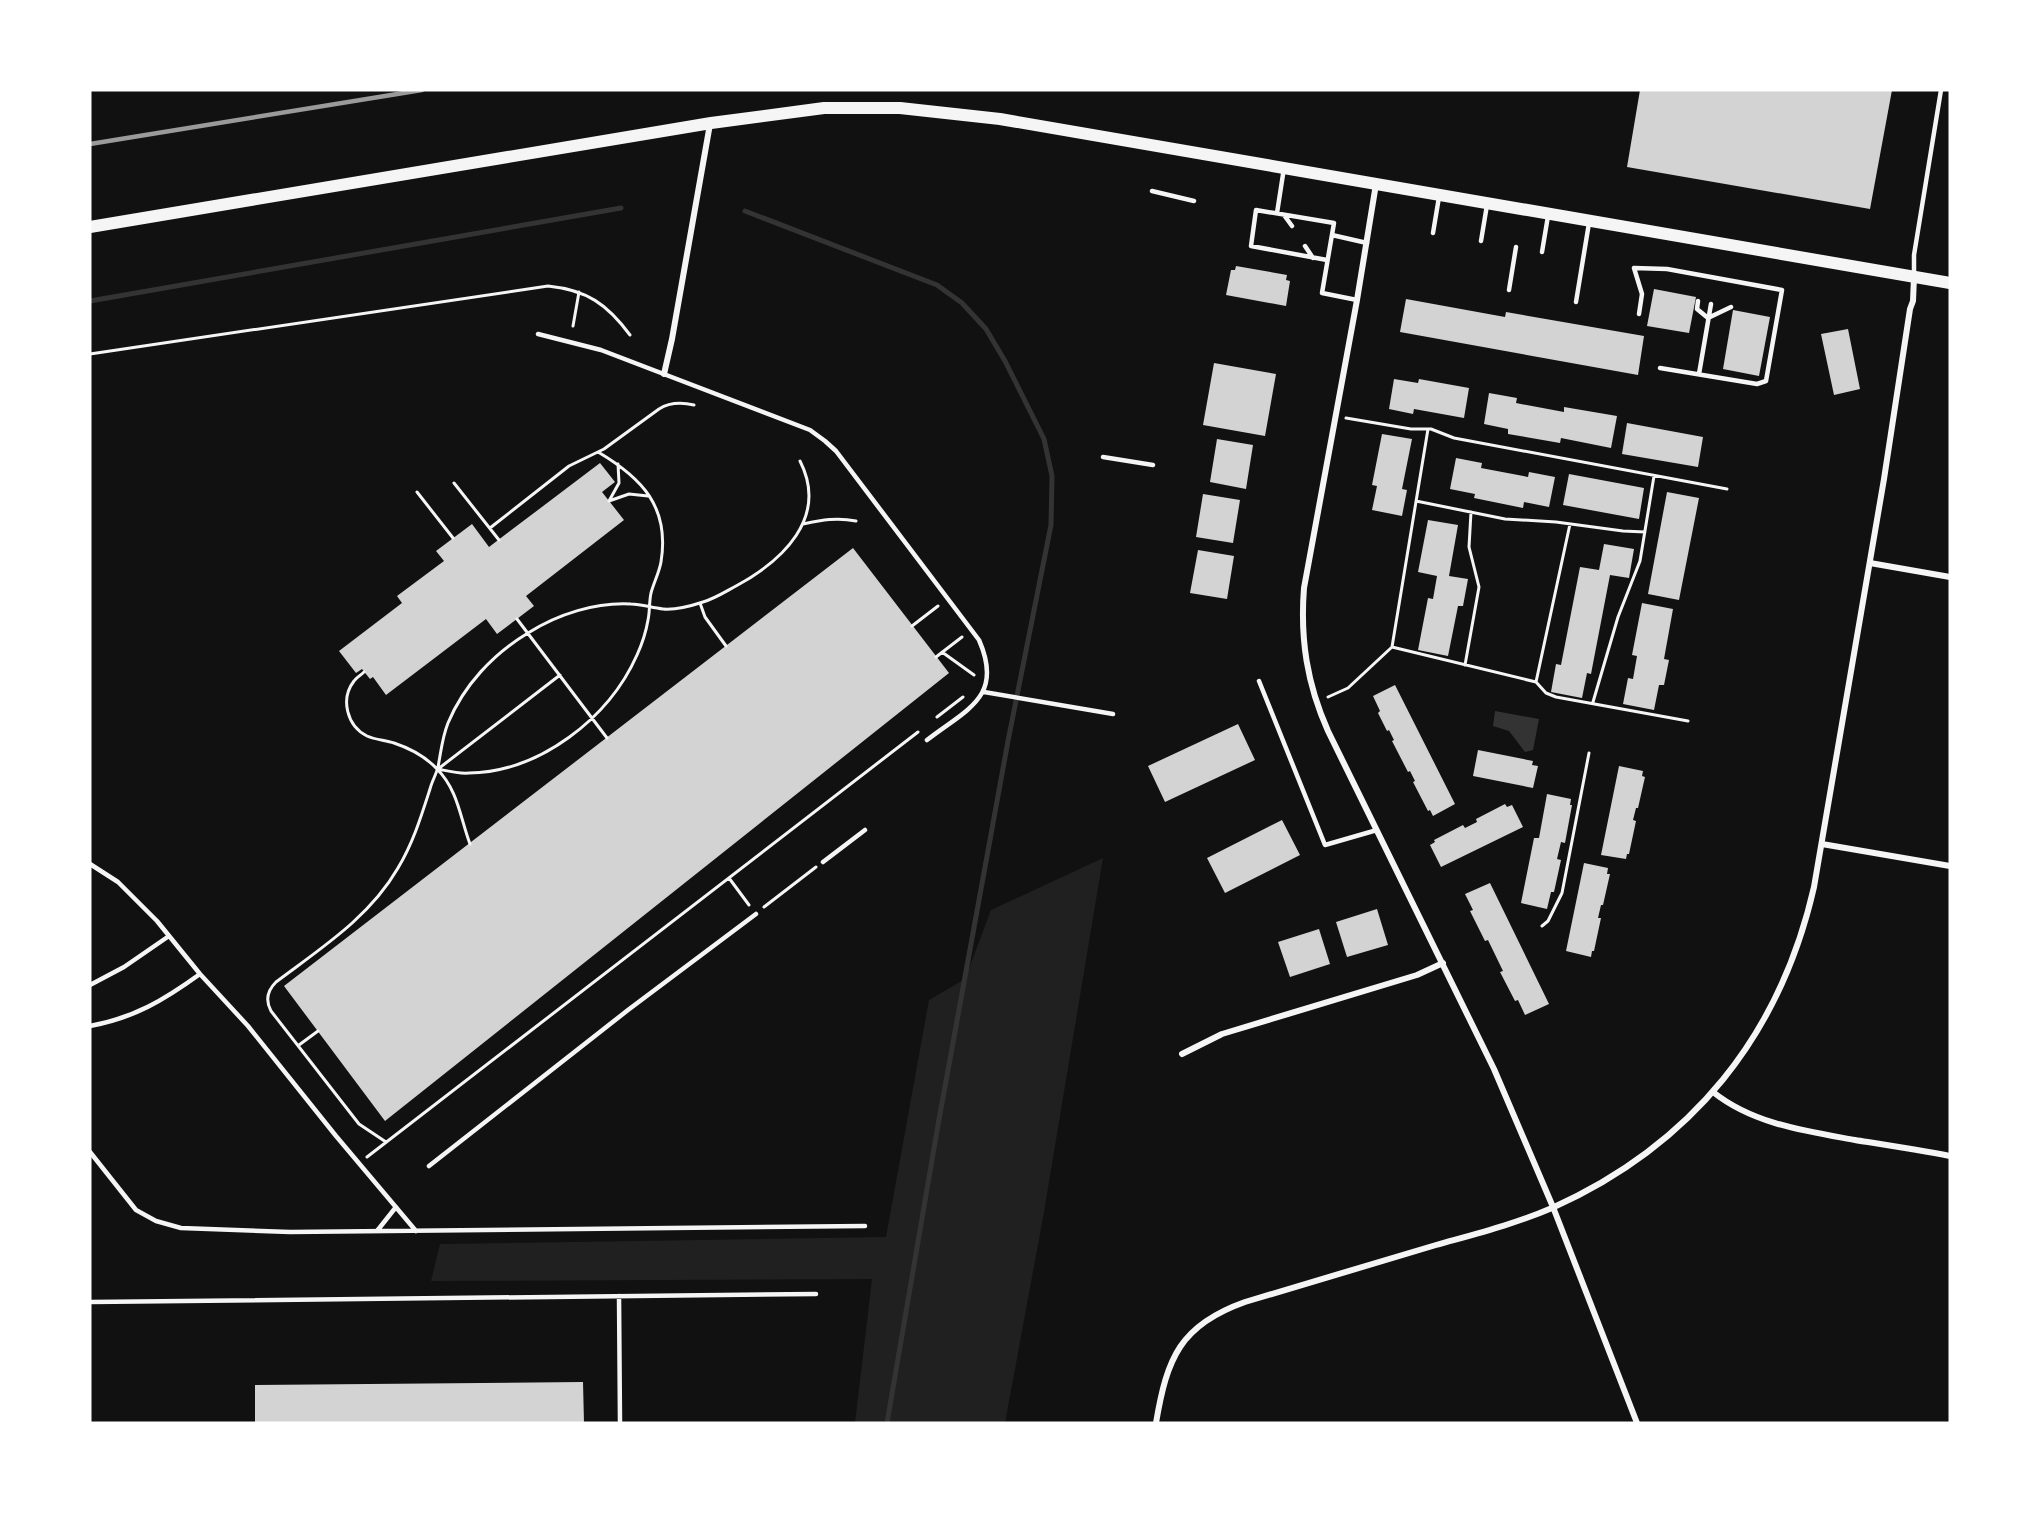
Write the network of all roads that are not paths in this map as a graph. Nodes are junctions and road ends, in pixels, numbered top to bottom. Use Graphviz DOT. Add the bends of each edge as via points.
graph roads {
  1 [pos="1941,90"];
  2 [pos="711,123"];
  3 [pos="1284,168"];
  4 [pos="1377,184"];
  5 [pos="1152,191"];
  6 [pos="1440,195"];
  7 [pos="1194,201"];
  8 [pos="1488,203"];
  9 [pos="1277,213"];
  10 [pos="1548,213"];
  11 [pos="1284,215"];
  12 [pos="1589,220"];
  13 [pos="1292,226"];
  14 [pos="90,227"];
  15 [pos="1433,233"];
  16 [pos="1332,235"];
  17 [pos="1481,241"];
  18 [pos="1367,243"];
  19 [pos="1305,246"];
  20 [pos="1516,247"];
  21 [pos="1542,252"];
  22 [pos="1313,258"];
  23 [pos="1328,260"];
  24 [pos="1702,276"];
  25 [pos="1914,277"];
  26 [pos="1715,278"];
  27 [pos="1701,282"];
  28 [pos="1950,283"];
  29 [pos="1714,285"];
  30 [pos="1509,290"];
  31 [pos="1357,300"];
  32 [pos="1698,301"];
  33 [pos="1576,302"];
  34 [pos="1711,304"];
  35 [pos="1731,307"];
  36 [pos="1639,314"];
  37 [pos="1708,318"];
  38 [pos="538,334"];
  39 [pos="1660,368"];
  40 [pos="664,374"];
  41 [pos="1699,374"];
  42 [pos="1103,457"];
  43 [pos="1153,465"];
  44 [pos="1870,563"];
  45 [pos="1950,577"];
  46 [pos="1259,681"];
  47 [pos="984,692"];
  48 [pos="1113,714"];
  49 [pos="927,740"];
  50 [pos="865,830"];
  51 [pos="1377,830"];
  52 [pos="1822,844"];
  53 [pos="824,862"];
  54 [pos="90,864"];
  55 [pos="1950,866"];
  56 [pos="756,914"];
  57 [pos="169,936"];
  58 [pos="1443,963"];
  59 [pos="200,974"];
  60 [pos="90,985"];
  61 [pos="90,1026"];
  62 [pos="1182,1054"];
  63 [pos="1713,1092"];
  64 [pos="90,1152"];
  65 [pos="1950,1156"];
  66 [pos="429,1166"];
  67 [pos="396,1207"];
  68 [pos="1553,1207"];
  69 [pos="865,1226"];
  70 [pos="377,1231"];
  71 [pos="416,1231"];
  72 [pos="816,1294"];
  73 [pos="619,1296"];
  74 [pos="90,1302"];
  75 [pos="620,1423"];
  76 [pos="1155,1423"];
  77 [pos="1637,1423"];
  1 -- 25 [label="lane" via="1914,255"];
  2 -- 3 [label="main road" via="832,108 926,110"];
  2 -- 14 [label="main road"];
  2 -- 40 [label="street"];
  3 -- 4 [label="main road"];
  3 -- 9 [label="lane"];
  4 -- 6 [label="main road"];
  4 -- 18 [label="street"];
  5 -- 7 [label="lane"];
  6 -- 8 [label="main road"];
  6 -- 15 [label="lane"];
  8 -- 10 [label="main road"];
  8 -- 17 [label="lane"];
  9 -- 11 [label="lane"];
  9 -- 22 [label="lane" via="1256,210 1251,246"];
  10 -- 12 [label="main road"];
  10 -- 21 [label="lane"];
  11 -- 13 [label="lane"];
  11 -- 16 [label="lane" via="1334,223"];
  12 -- 25 [label="main road"];
  12 -- 33 [label="lane"];
  16 -- 18 [label="lane"];
  16 -- 23 [label="lane"];
  18 -- 31 [label="street"];
  19 -- 22 [label="lane"];
  20 -- 30 [label="lane"];
  22 -- 23 [label="lane"];
  23 -- 31 [label="lane" via="1322,293"];
  24 -- 26 [label="lane"];
  24 -- 27 [label="lane"];
  24 -- 36 [label="lane" via="1634,268 1642,294"];
  25 -- 28 [label="main road"];
  25 -- 44 [label="street"];
  26 -- 29 [label="lane"];
  26 -- 41 [label="lane" via="1735,285 1782,290 1766,381 1757,384"];
  31 -- 51 [label="street" via="1307,567 1303,644 1316,702"];
  32 -- 37 [label="lane" via="1697,309"];
  34 -- 37 [label="lane"];
  35 -- 37 [label="lane"];
  37 -- 41 [label="lane"];
  38 -- 40 [label="lane" via="601,350"];
  39 -- 41 [label="lane"];
  40 -- 47 [label="lane" via="810,430 836,451 979,640 987,668"];
  42 -- 43 [label="lane"];
  44 -- 45 [label="street"];
  44 -- 52 [label="street"];
  46 -- 51 [label="lane" via="1325,845"];
  47 -- 48 [label="lane"];
  47 -- 49 [label="lane"];
  50 -- 53 [label="lane"];
  51 -- 58 [label="street"];
  52 -- 55 [label="street"];
  52 -- 63 [label="street" via="1805,923 1778,995 1747,1049"];
  54 -- 57 [label="lane" via="118,882"];
  56 -- 66 [label="lane"];
  57 -- 59 [label="lane"];
  57 -- 60 [label="lane"];
  58 -- 62 [label="street" via="1417,975 1222,1034"];
  58 -- 68 [label="street"];
  59 -- 61 [label="lane" via="144,1010"];
  59 -- 67 [label="lane" via="248,1026"];
  63 -- 65 [label="street" via="1745,1113 1778,1124"];
  63 -- 68 [label="street" via="1658,1145"];
  64 -- 70 [label="lane" via="136,1210 168,1225 290,1232"];
  67 -- 70 [label="lane"];
  67 -- 71 [label="lane"];
  68 -- 76 [label="street" via="1511,1224 1245,1302 1208,1318 1194,1328 1170,1364"];
  68 -- 77 [label="street"];
  69 -- 71 [label="lane"];
  70 -- 71 [label="lane"];
  72 -- 73 [label="lane"];
  73 -- 74 [label="lane"];
  73 -- 75 [label="lane"];
}
